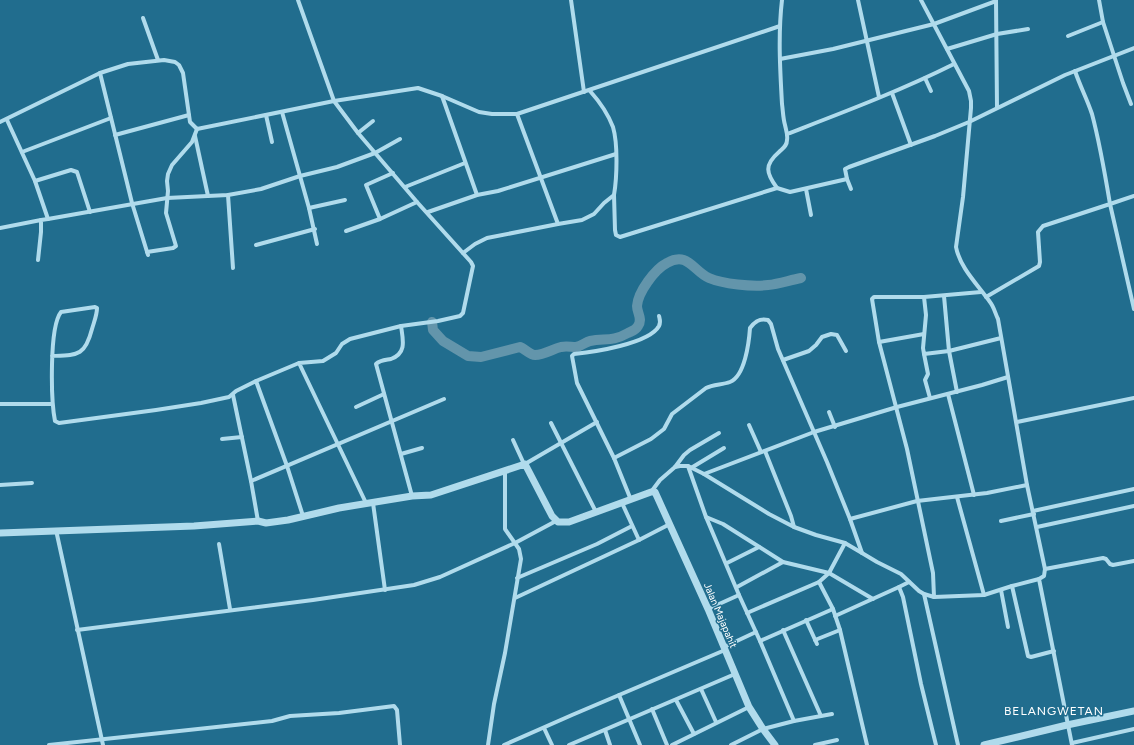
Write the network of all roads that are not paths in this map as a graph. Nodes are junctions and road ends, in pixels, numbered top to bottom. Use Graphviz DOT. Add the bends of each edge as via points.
graph roads {
  1 [pos="298,0"];
  2 [pos="571,0"];
  3 [pos="782,0"];
  4 [pos="858,0"];
  5 [pos="921,0"];
  6 [pos="1099,0"];
  7 [pos="996,1"];
  8 [pos="143,18"];
  9 [pos="1104,22"];
  10 [pos="934,24"];
  11 [pos="780,26"];
  12 [pos="1028,29"];
  13 [pos="997,34"];
  14 [pos="1068,36"];
  15 [pos="868,41"];
  16 [pos="1134,48"];
  17 [pos="948,49"];
  18 [pos="1115,55"];
  19 [pos="158,60"];
  20 [pos="780,60"];
  21 [pos="954,64"];
  22 [pos="1075,71"];
  23 [pos="100,73"];
  24 [pos="925,78"];
  25 [pos="590,91"];
  26 [pos="931,91"];
  27 [pos="584,92"];
  28 [pos="892,93"];
  29 [pos="442,96"];
  30 [pos="879,97"];
  31 [pos="334,101"];
  32 [pos="1131,104"];
  33 [pos="997,107"];
  34 [pos="282,112"];
  35 [pos="517,114"];
  36 [pos="189,115"];
  37 [pos="266,115"];
  38 [pos="111,118"];
  39 [pos="7,120"];
  40 [pos="373,121"];
  41 [pos="0,122"];
  42 [pos="969,122"];
  43 [pos="197,129"];
  44 [pos="358,134"];
  45 [pos="787,134"];
  46 [pos="115,135"];
  47 [pos="194,135"];
  48 [pos="400,139"];
  49 [pos="272,142"];
  50 [pos="911,145"];
  51 [pos="22,152"];
  52 [pos="375,153"];
  53 [pos="616,154"];
  54 [pos="466,163"];
  55 [pos="393,173"];
  56 [pos="300,176"];
  57 [pos="540,178"];
  58 [pos="847,179"];
  59 [pos="35,181"];
  60 [pos="405,187"];
  61 [pos="777,188"];
  62 [pos="806,189"];
  63 [pos="851,189"];
  64 [pos="228,195"];
  65 [pos="477,195"];
  66 [pos="614,195"];
  67 [pos="208,196"];
  68 [pos="1134,196"];
  69 [pos="167,198"];
  70 [pos="345,200"];
  71 [pos="417,202"];
  72 [pos="132,203"];
  73 [pos="1110,204"];
  74 [pos="309,208"];
  75 [pos="90,212"];
  76 [pos="428,212"];
  77 [pos="811,215"];
  78 [pos="48,218"];
  79 [pos="380,219"];
  80 [pos="41,220"];
  81 [pos="558,224"];
  82 [pos="0,228"];
  83 [pos="315,230"];
  84 [pos="346,231"];
  85 [pos="317,244"];
  86 [pos="256,245"];
  87 [pos="463,253"];
  88 [pos="38,260"];
  89 [pos="233,268"];
  90 [pos="982,292"];
  91 [pos="944,296"];
  92 [pos="924,297"];
  93 [pos="986,297"];
  94 [pos="1134,308"];
  95 [pos="659,316"];
  96 [pos="401,326"];
  97 [pos="924,334"];
  98 [pos="1001,338"];
  99 [pos="879,342"];
  100 [pos="846,351"];
  101 [pos="949,352"];
  102 [pos="924,354"];
  103 [pos="52,356"];
  104 [pos="783,360"];
  105 [pos="299,363"];
  106 [pos="1008,377"];
  107 [pos="256,380"];
  108 [pos="957,392"];
  109 [pos="384,394"];
  110 [pos="948,394"];
  111 [pos="233,395"];
  112 [pos="930,398"];
  113 [pos="1134,398"];
  114 [pos="444,399"];
  115 [pos="0,404"];
  116 [pos="52,404"];
  117 [pos="356,407"];
  118 [pos="897,408"];
  119 [pos="829,412"];
  120 [pos="391,421"];
  121 [pos="597,422"];
  122 [pos="1017,422"];
  123 [pos="551,423"];
  124 [pos="749,424"];
  125 [pos="835,427"];
  126 [pos="814,432"];
  127 [pos="719,433"];
  128 [pos="242,436"];
  129 [pos="222,439"];
  130 [pos="513,440"];
  131 [pos="561,443"];
  132 [pos="339,444"];
  133 [pos="422,448"];
  134 [pos="724,448"];
  135 [pos="763,452"];
  136 [pos="401,454"];
  137 [pos="614,458"];
  138 [pos="524,464"];
  139 [pos="287,466"];
  140 [pos="675,467"];
  141 [pos="690,467"];
  142 [pos="505,470"];
  143 [pos="704,474"];
  144 [pos="251,481"];
  145 [pos="32,483"];
  146 [pos="0,485"];
  147 [pos="1027,485"];
  148 [pos="1134,489"];
  149 [pos="651,492"];
  150 [pos="974,495"];
  151 [pos="412,496"];
  152 [pos="957,497"];
  153 [pos="631,500"];
  154 [pos="917,501"];
  155 [pos="370,503"];
  156 [pos="622,503"];
  157 [pos="1134,506"];
  158 [pos="596,512"];
  159 [pos="1034,512"];
  160 [pos="304,516"];
  161 [pos="706,517"];
  162 [pos="850,518"];
  163 [pos="258,521"];
  164 [pos="556,521"];
  165 [pos="1001,521"];
  166 [pos="670,524"];
  167 [pos="632,526"];
  168 [pos="794,527"];
  169 [pos="1037,527"];
  170 [pos="56,530"];
  171 [pos="0,533"];
  172 [pos="639,540"];
  173 [pos="515,543"];
  174 [pos="845,543"];
  175 [pos="219,544"];
  176 [pos="759,547"];
  177 [pos="862,552"];
  178 [pos="1134,561"];
  179 [pos="783,562"];
  180 [pos="727,563"];
  181 [pos="1045,569"];
  182 [pos="829,573"];
  183 [pos="517,578"];
  184 [pos="1039,579"];
  185 [pos="819,582"];
  186 [pos="909,582"];
  187 [pos="1012,586"];
  188 [pos="737,587"];
  189 [pos="899,587"];
  190 [pos="385,590"];
  191 [pos="1001,590"];
  192 [pos="924,594"];
  193 [pos="739,595"];
  194 [pos="984,595"];
  195 [pos="934,597"];
  196 [pos="515,598"];
  197 [pos="872,599"];
  198 [pos="230,609"];
  199 [pos="708,609"];
  200 [pos="833,609"];
  201 [pos="747,613"];
  202 [pos="835,616"];
  203 [pos="806,620"];
  204 [pos="1008,627"];
  205 [pos="77,630"];
  206 [pos="783,630"];
  207 [pos="840,630"];
  208 [pos="756,632"];
  209 [pos="814,640"];
  210 [pos="760,641"];
  211 [pos="817,644"];
  212 [pos="725,648"];
  213 [pos="1054,651"];
  214 [pos="735,674"];
  215 [pos="701,689"];
  216 [pos="619,695"];
  217 [pos="676,700"];
  218 [pos="749,707"];
  219 [pos="652,710"];
  220 [pos="1134,711"];
  221 [pos="832,714"];
  222 [pos="821,716"];
  223 [pos="629,719"];
  224 [pos="794,721"];
  225 [pos="716,722"];
  226 [pos="1067,725"];
  227 [pos="544,728"];
  228 [pos="763,729"];
  229 [pos="605,730"];
  230 [pos="1134,730"];
  231 [pos="694,734"];
  232 [pos="101,740"];
  233 [pos="837,740"];
  234 [pos="1003,743"];
  235 [pos="577,744"];
  236 [pos="733,744"];
  237 [pos="1072,744"];
  238 [pos="49,745"];
  239 [pos="103,745"];
  240 [pos="400,745"];
  241 [pos="488,745"];
  242 [pos="504,745"];
  243 [pos="552,745"];
  244 [pos="569,745"];
  245 [pos="610,745"];
  246 [pos="640,745"];
  247 [pos="667,745"];
  248 [pos="672,745"];
  249 [pos="775,745"];
  250 [pos="815,745"];
  251 [pos="867,745"];
  252 [pos="936,745"];
  253 [pos="958,745"];
  254 [pos="984,745"];
  1 -- 31 [label="street"];
  2 -- 27 [label="street"];
  3 -- 11 [label="street"];
  4 -- 15 [label="street"];
  5 -- 10 [label="street"];
  6 -- 9 [label="street"];
  7 -- 10 [label="street"];
  7 -- 13 [label="street"];
  8 -- 19 [label="street"];
  9 -- 14 [label="street"];
  9 -- 18 [label="street"];
  10 -- 15 [label="street"];
  10 -- 17 [label="street"];
  11 -- 20 [label="street"];
  11 -- 25 [label="street"];
  12 -- 13 [label="street"];
  13 -- 17 [label="street"];
  13 -- 33 [label="street"];
  15 -- 20 [label="street"];
  15 -- 30 [label="street"];
  16 -- 18 [label="street"];
  17 -- 21 [label="street"];
  18 -- 22 [label="street"];
  18 -- 32 [label="street"];
  19 -- 23 [label="street" via="128,64"];
  19 -- 36 [label="street" via="175,62 181,68"];
  20 -- 45 [label="street" via="783,117"];
  21 -- 24 [label="street"];
  21 -- 42 [label="street" via="971,97"];
  22 -- 33 [label="street"];
  22 -- 73 [label="street" via="1086,97 1098,139"];
  23 -- 38 [label="street"];
  23 -- 39 [label="street"];
  24 -- 26 [label="street"];
  24 -- 28 [label="street"];
  25 -- 27 [label="street"];
  25 -- 53 [label="street" via="600,103 615,134"];
  27 -- 35 [label="street"];
  28 -- 30 [label="street"];
  28 -- 50 [label="street"];
  29 -- 31 [label="street" via="418,88"];
  29 -- 35 [label="street" via="479,112"];
  29 -- 54 [label="street"];
  30 -- 45 [label="street"];
  31 -- 34 [label="street"];
  31 -- 44 [label="street"];
  33 -- 42 [label="street"];
  34 -- 37 [label="street"];
  34 -- 56 [label="street"];
  35 -- 57 [label="street"];
  36 -- 43 [label="street" via="190,122"];
  36 -- 46 [label="street"];
  37 -- 43 [label="street"];
  37 -- 49 [label="street"];
  38 -- 46 [label="street"];
  38 -- 51 [label="street"];
  39 -- 41 [label="street"];
  39 -- 51 [label="street"];
  40 -- 44 [label="street"];
  42 -- 50 [label="street"];
  42 -- 90 [label="street" via="956,247 961,261"];
  43 -- 47 [label="street"];
  44 -- 52 [label="street"];
  45 -- 61 [label="street" via="786,145 768,167 769,177"];
  46 -- 72 [label="street"];
  47 -- 67 [label="street"];
  47 -- 69 [label="street" via="192,142 169,169"];
  48 -- 52 [label="street"];
  50 -- 58 [label="street" via="847,168"];
  51 -- 59 [label="street"];
  52 -- 55 [label="street"];
  52 -- 56 [label="street" via="337,167"];
  53 -- 57 [label="street"];
  53 -- 66 [label="street"];
  54 -- 60 [label="street"];
  54 -- 65 [label="street"];
  55 -- 60 [label="street"];
  55 -- 79 [label="street" via="366,185"];
  56 -- 64 [label="street" via="261,189"];
  56 -- 74 [label="street"];
  57 -- 65 [label="street"];
  57 -- 81 [label="street"];
  58 -- 62 [label="street"];
  58 -- 63 [label="street"];
  59 -- 75 [label="street" via="71,170 76,171"];
  59 -- 78 [label="street"];
  60 -- 71 [label="street"];
  61 -- 62 [label="street" via="790,192"];
  61 -- 66 [label="street" via="620,237 615,230"];
  62 -- 77 [label="street"];
  64 -- 67 [label="street"];
  64 -- 89 [label="street"];
  65 -- 76 [label="street"];
  66 -- 81 [label="street" via="588,218"];
  67 -- 69 [label="street"];
  68 -- 73 [label="street"];
  69 -- 72 [label="street"];
  69 -- 72 [label="street" via="166,218 176,246 147,254"];
  70 -- 74 [label="street"];
  71 -- 76 [label="street"];
  71 -- 79 [label="street"];
  72 -- 75 [label="street"];
  73 -- 93 [label="street" via="1043,226 1038,232 1039,266"];
  73 -- 94 [label="street"];
  74 -- 83 [label="street"];
  75 -- 78 [label="street"];
  76 -- 87 [label="street"];
  78 -- 80 [label="street"];
  79 -- 84 [label="street"];
  80 -- 82 [label="street"];
  80 -- 88 [label="street"];
  81 -- 87 [label="street" via="487,238"];
  83 -- 85 [label="street"];
  83 -- 86 [label="street"];
  87 -- 96 [label="street" via="473,266 464,309 460,316"];
  90 -- 91 [label="street"];
  90 -- 93 [label="street"];
  91 -- 92 [label="street"];
  91 -- 101 [label="street"];
  92 -- 97 [label="street"];
  92 -- 99 [label="street" via="872,299"];
  93 -- 98 [label="street" via="998,319"];
  95 -- 121 [label="street" via="657,328 633,342 572,356 576,383"];
  96 -- 105 [label="street" via="350,339 342,344 336,353 323,361"];
  96 -- 109 [label="street" via="401,354 376,364"];
  97 -- 99 [label="street"];
  97 -- 102 [label="street"];
  98 -- 101 [label="street"];
  98 -- 106 [label="street"];
  99 -- 118 [label="street"];
  100 -- 104 [label="street" via="837,335 831,334 822,337 808,351"];
  101 -- 102 [label="street"];
  101 -- 108 [label="street"];
  102 -- 112 [label="street" via="928,374 925,380"];
  103 -- 103 [label="street" via="53,336 60,314 64,311 95,306 97,308 85,348 78,353"];
  103 -- 116 [label="street"];
  104 -- 126 [label="street"];
  104 -- 137 [label="street" via="771,324 768,320 759,320 750,328 746,358 736,378 706,388 672,414 664,429"];
  105 -- 107 [label="street"];
  105 -- 132 [label="street"];
  106 -- 108 [label="street"];
  106 -- 122 [label="street"];
  107 -- 111 [label="street"];
  107 -- 139 [label="street"];
  108 -- 110 [label="street"];
  109 -- 117 [label="street"];
  109 -- 120 [label="street"];
  110 -- 112 [label="street"];
  110 -- 150 [label="street"];
  111 -- 116 [label="street" via="201,403 59,423 55,421"];
  111 -- 128 [label="street"];
  112 -- 118 [label="street"];
  113 -- 122 [label="street"];
  114 -- 120 [label="street"];
  115 -- 116 [label="street"];
  118 -- 125 [label="street"];
  118 -- 154 [label="street"];
  119 -- 125 [label="street"];
  120 -- 132 [label="street"];
  120 -- 136 [label="street"];
  121 -- 131 [label="street"];
  121 -- 137 [label="street"];
  122 -- 147 [label="street"];
  123 -- 131 [label="street"];
  124 -- 135 [label="street"];
  125 -- 126 [label="street"];
  126 -- 135 [label="street"];
  126 -- 162 [label="street"];
  127 -- 140 [label="street" via="690,450"];
  128 -- 129 [label="street"];
  128 -- 144 [label="street"];
  130 -- 138 [label="street"];
  131 -- 138 [label="street"];
  131 -- 158 [label="street"];
  132 -- 139 [label="street"];
  132 -- 155 [label="street"];
  133 -- 136 [label="street"];
  134 -- 141 [label="street"];
  135 -- 143 [label="street"];
  135 -- 168 [label="street"];
  136 -- 151 [label="street"];
  137 -- 153 [label="street"];
  138 -- 142 [label="street"];
  138 -- 164 [label="street"];
  139 -- 144 [label="street"];
  139 -- 160 [label="street"];
  140 -- 141 [label="street"];
  140 -- 149 [label="street"];
  141 -- 143 [label="street"];
  141 -- 161 [label="street"];
  142 -- 151 [label="street" via="436,494"];
  142 -- 173 [label="street" via="505,529"];
  143 -- 168 [label="street"];
  144 -- 163 [label="street"];
  145 -- 146 [label="street"];
  147 -- 150 [label="street"];
  147 -- 159 [label="street"];
  148 -- 159 [label="street"];
  149 -- 153 [label="street"];
  149 -- 166 [label="street, Jalan Majapahit" via="656,493"];
  150 -- 152 [label="street"];
  151 -- 155 [label="street"];
  152 -- 154 [label="street"];
  152 -- 194 [label="street"];
  153 -- 156 [label="street"];
  154 -- 162 [label="street"];
  154 -- 195 [label="street" via="933,573"];
  155 -- 160 [label="street"];
  155 -- 190 [label="street"];
  156 -- 158 [label="street"];
  156 -- 167 [label="street"];
  157 -- 169 [label="street"];
  158 -- 164 [label="street" via="569,522"];
  159 -- 165 [label="street"];
  159 -- 169 [label="street"];
  160 -- 163 [label="street" via="280,522"];
  161 -- 176 [label="street" via="723,524"];
  161 -- 180 [label="street"];
  162 -- 177 [label="street"];
  163 -- 170 [label="street" via="194,526"];
  164 -- 173 [label="street"];
  166 -- 172 [label="street"];
  166 -- 199 [label="street, Jalan Majapahit"];
  167 -- 172 [label="street"];
  167 -- 183 [label="street"];
  168 -- 174 [label="street"];
  169 -- 181 [label="street"];
  170 -- 171 [label="street"];
  170 -- 205 [label="street"];
  172 -- 196 [label="street"];
  173 -- 183 [label="street" via="521,559"];
  173 -- 190 [label="street" via="440,577"];
  174 -- 177 [label="street"];
  174 -- 182 [label="street"];
  175 -- 198 [label="street"];
  176 -- 179 [label="street"];
  176 -- 180 [label="street"];
  177 -- 186 [label="street" via="902,574"];
  178 -- 181 [label="street" via="1113,566 1103,558"];
  179 -- 182 [label="street"];
  179 -- 188 [label="street"];
  180 -- 188 [label="street"];
  181 -- 184 [label="street" via="1045,574"];
  182 -- 185 [label="street"];
  182 -- 197 [label="street"];
  183 -- 196 [label="street"];
  184 -- 187 [label="street"];
  184 -- 213 [label="street"];
  185 -- 200 [label="street"];
  185 -- 201 [label="street"];
  186 -- 189 [label="street"];
  186 -- 192 [label="street"];
  187 -- 191 [label="street"];
  187 -- 213 [label="street" via="1028,656"];
  188 -- 193 [label="street"];
  189 -- 197 [label="street"];
  189 -- 252 [label="street"];
  190 -- 198 [label="street"];
  191 -- 194 [label="street"];
  191 -- 204 [label="street"];
  192 -- 195 [label="street"];
  192 -- 253 [label="street"];
  193 -- 199 [label="street"];
  193 -- 201 [label="street"];
  194 -- 195 [label="street"];
  196 -- 241 [label="street"];
  197 -- 202 [label="street"];
  198 -- 205 [label="street"];
  199 -- 212 [label="street, Jalan Majapahit"];
  200 -- 202 [label="street"];
  200 -- 203 [label="street"];
  201 -- 208 [label="street"];
  202 -- 207 [label="street"];
  203 -- 206 [label="street"];
  203 -- 209 [label="street"];
  205 -- 232 [label="street"];
  206 -- 210 [label="street"];
  206 -- 222 [label="street"];
  207 -- 209 [label="street"];
  207 -- 251 [label="street"];
  208 -- 210 [label="street"];
  208 -- 212 [label="street"];
  209 -- 211 [label="street"];
  210 -- 224 [label="street"];
  212 -- 214 [label="street, Jalan Majapahit"];
  212 -- 216 [label="street"];
  213 -- 226 [label="street"];
  214 -- 215 [label="street"];
  214 -- 218 [label="street, Jalan Majapahit"];
  215 -- 217 [label="street"];
  215 -- 225 [label="street"];
  216 -- 223 [label="street"];
  216 -- 227 [label="street"];
  217 -- 219 [label="street"];
  217 -- 231 [label="street"];
  218 -- 225 [label="street"];
  218 -- 228 [label="street, Jalan Majapahit"];
  219 -- 223 [label="street"];
  219 -- 247 [label="street"];
  220 -- 226 [label="street"];
  221 -- 222 [label="street"];
  222 -- 224 [label="street"];
  223 -- 229 [label="street"];
  223 -- 246 [label="street"];
  224 -- 228 [label="street"];
  225 -- 231 [label="street"];
  226 -- 234 [label="street"];
  226 -- 237 [label="street"];
  227 -- 242 [label="street"];
  227 -- 243 [label="street"];
  228 -- 236 [label="street"];
  228 -- 249 [label="street, Jalan Majapahit"];
  229 -- 235 [label="street"];
  229 -- 245 [label="street"];
  230 -- 237 [label="street"];
  231 -- 248 [label="street"];
  232 -- 238 [label="street"];
  232 -- 239 [label="street"];
  232 -- 240 [label="street" via="272,721 290,716 394,706 397,710"];
  233 -- 250 [label="street"];
  234 -- 254 [label="street"];
  235 -- 244 [label="street"];
}
